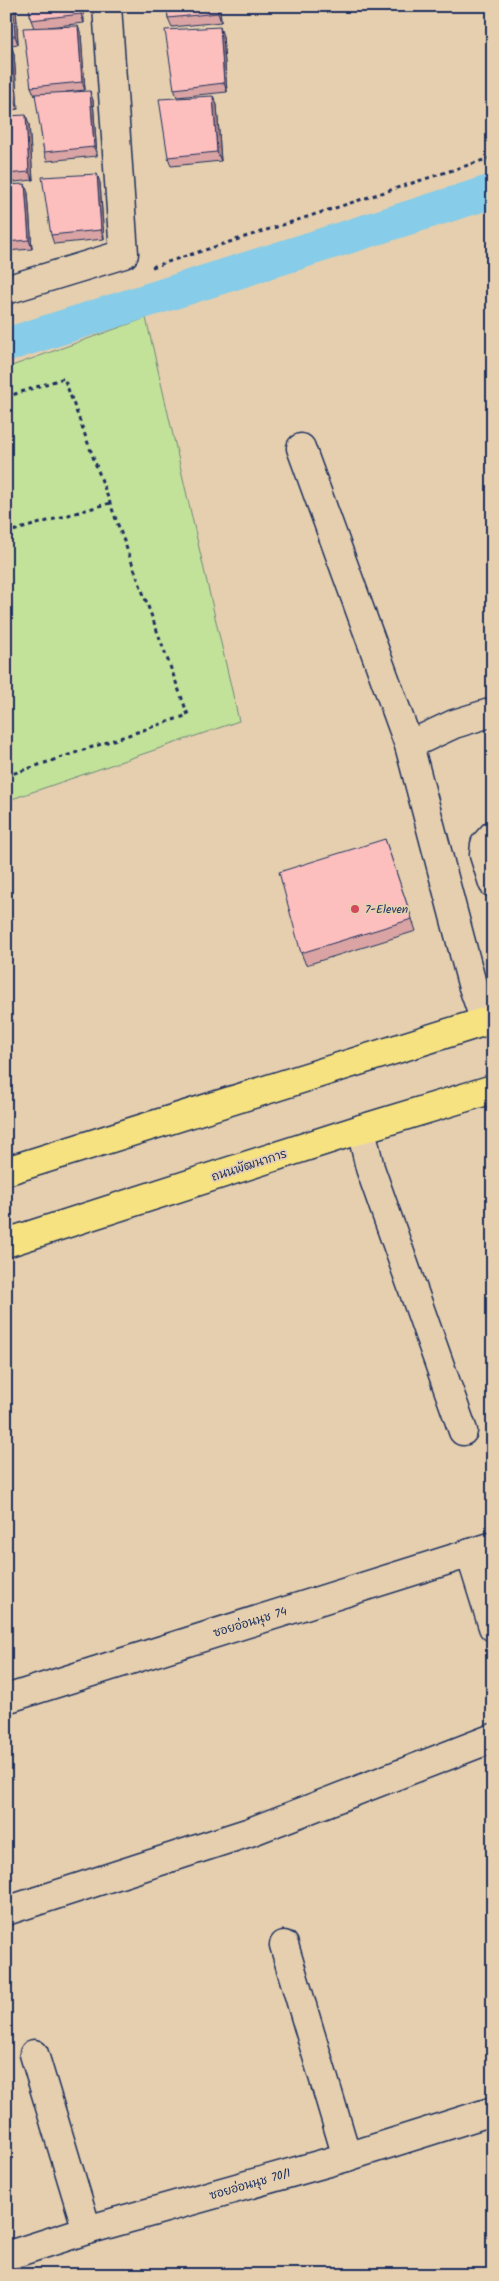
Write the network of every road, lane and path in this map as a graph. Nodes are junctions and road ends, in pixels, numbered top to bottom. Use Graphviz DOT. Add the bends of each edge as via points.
graph roads {
  1 [pos="107,6"];
  2 [pos="493,158"];
  3 [pos="147,269"];
  4 [pos="6,290"];
  5 [pos="6,397"];
  6 [pos="301,448"];
  7 [pos="110,503"];
  8 [pos="6,533"];
  9 [pos="493,712"];
  10 [pos="409,745"];
  11 [pos="6,776"];
  12 [pos="493,835"];
  13 [pos="493,883"];
  14 [pos="489,1020"];
  15 [pos="493,1089"];
  16 [pos="361,1129"];
  17 [pos="6,1171"];
  18 [pos="6,1244"];
  19 [pos="463,1431"];
  20 [pos="481,1550"];
  21 [pos="493,1627"];
  22 [pos="6,1699"];
  23 [pos="493,1738"];
  24 [pos="6,1911"];
  25 [pos="284,1945"];
  26 [pos="34,2054"];
  27 [pos="493,2111"];
  28 [pos="347,2157"];
  29 [pos="87,2230"];
  30 [pos="6,2256"];
  1 -- 4 [label="street" via="124,254"];
  2 -- 3 [label="path"];
  5 -- 7 [label="path" via="64,378"];
  6 -- 10 [label="street"];
  7 -- 8 [label="path"];
  7 -- 11 [label="path" via="188,715"];
  9 -- 10 [label="street" via="454,724"];
  10 -- 14 [label="street" via="470,975"];
  12 -- 13 [label="street" via="484,844"];
  14 -- 17 [label="main road"];
  15 -- 16 [label="main road, ถนนพัฒนาการ"];
  16 -- 18 [label="main road, ถนนพัฒนาการ"];
  16 -- 19 [label="street" via="370,1168"];
  20 -- 21 [label="street"];
  20 -- 22 [label="street, ซอยอ่อนนุช 74"];
  23 -- 24 [label="street" via="250,1832"];
  25 -- 28 [label="street"];
  26 -- 29 [label="street"];
  27 -- 28 [label="street, ซอยอ่อนนุช 70/1"];
  28 -- 29 [label="street, ซอยอ่อนนุช 70/1"];
  29 -- 30 [label="street, ซอยอ่อนนุช 70/1"];
}
